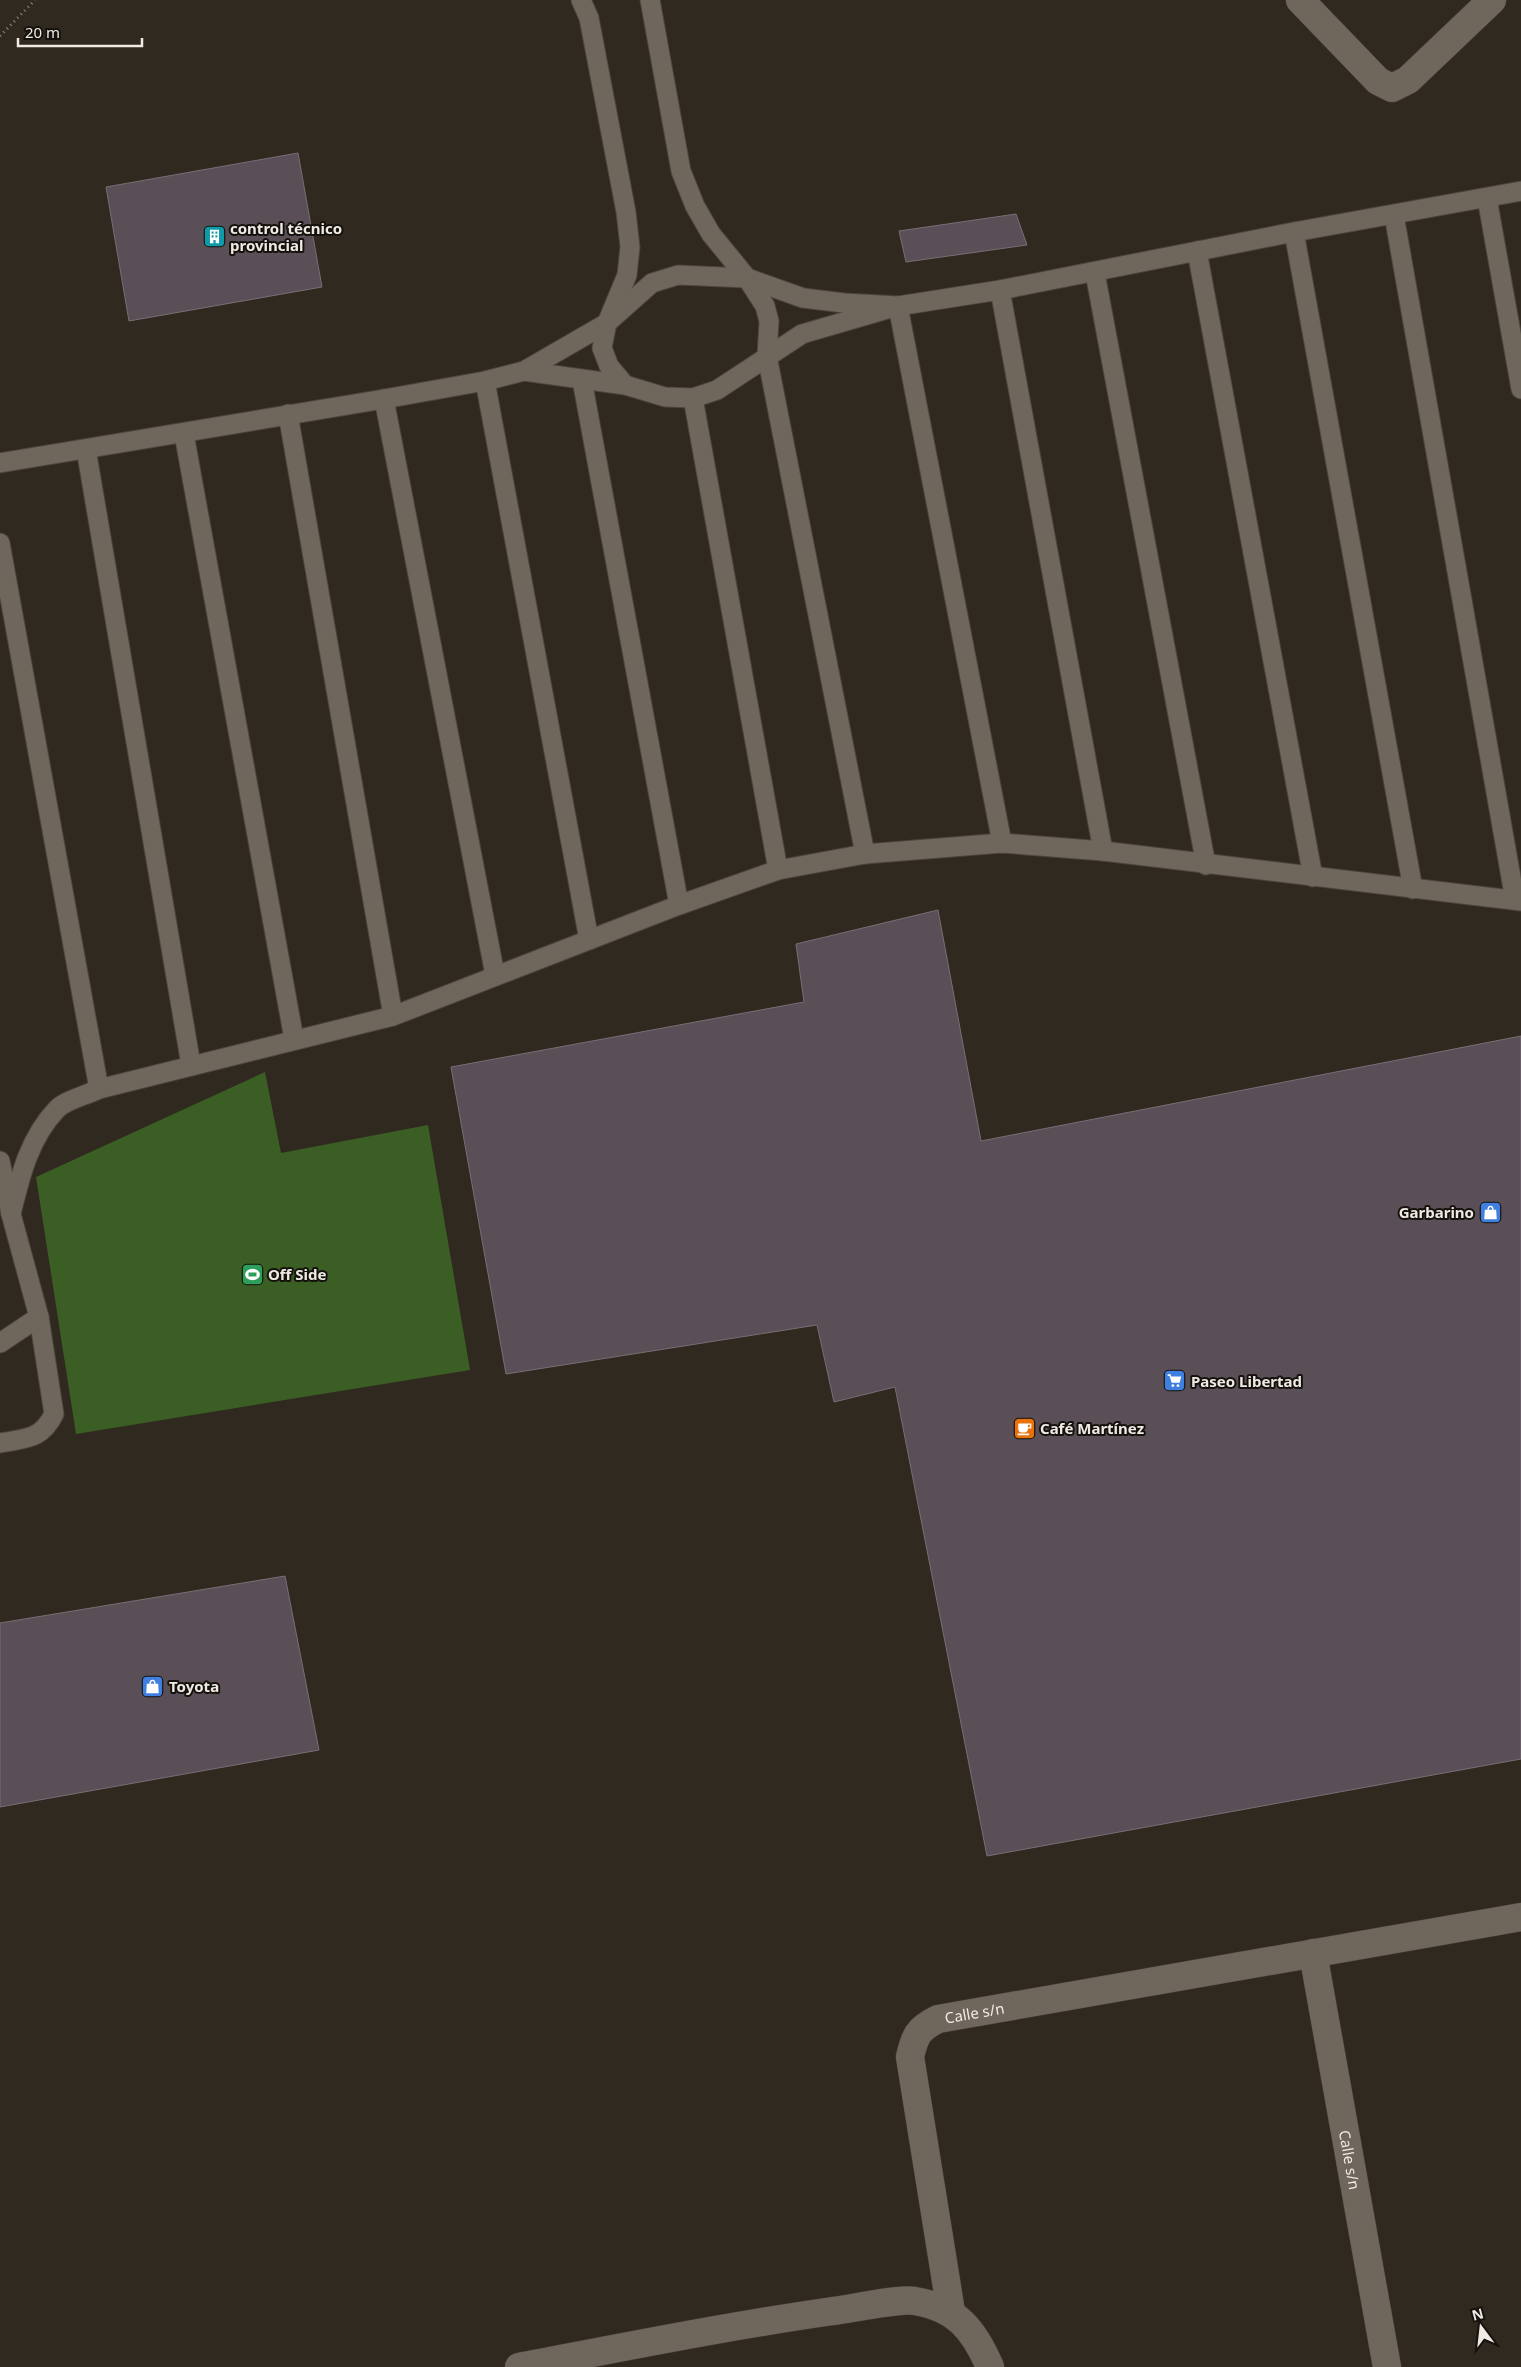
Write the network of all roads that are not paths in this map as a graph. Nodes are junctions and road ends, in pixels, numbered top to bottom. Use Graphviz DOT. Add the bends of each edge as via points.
graph roads {
  1 [pos="581,0"];
  2 [pos="650,0"];
  3 [pos="1300,0"];
  4 [pos="1492,0"];
  5 [pos="1521,191"];
  6 [pos="1487,198"];
  7 [pos="1394,215"];
  8 [pos="1294,232"];
  9 [pos="1197,251"];
  10 [pos="1095,273"];
  11 [pos="747,278"];
  12 [pos="1000,290"];
  13 [pos="898,306"];
  14 [pos="607,322"];
  15 [pos="767,356"];
  16 [pos="524,371"];
  17 [pos="582,380"];
  18 [pos="485,381"];
  19 [pos="625,385"];
  20 [pos="1521,389"];
  21 [pos="693,398"];
  22 [pos="384,399"];
  23 [pos="288,414"];
  24 [pos="184,434"];
  25 [pos="86,449"];
  26 [pos="0,463"];
  27 [pos="0,543"];
  28 [pos="1002,843"];
  29 [pos="1103,852"];
  30 [pos="865,854"];
  31 [pos="1206,865"];
  32 [pos="778,870"];
  33 [pos="1313,877"];
  34 [pos="1413,889"];
  35 [pos="1518,900"];
  36 [pos="679,906"];
  37 [pos="589,940"];
  38 [pos="495,976"];
  39 [pos="393,1016"];
  40 [pos="294,1039"];
  41 [pos="191,1065"];
  42 [pos="99,1089"];
  43 [pos="0,1161"];
  44 [pos="11,1214"];
  45 [pos="39,1317"];
  46 [pos="0,1343"];
  47 [pos="0,1442"];
  48 [pos="1521,1917"];
  49 [pos="1313,1953"];
  50 [pos="950,2312"];
  51 [pos="519,2367"];
  52 [pos="990,2367"];
  53 [pos="1387,2367"];
  1 -- 14 [label="lane" via="589,18 630,247 627,275"];
  2 -- 11 [label="lane" via="680,171 694,206 711,234"];
  3 -- 4 [label="street" via="1378,81 1392,88 1408,80"];
  5 -- 6 [label="lane"];
  6 -- 7 [label="lane"];
  6 -- 20 [label="lane"];
  7 -- 8 [label="lane"];
  7 -- 35 [label="lane"];
  8 -- 9 [label="lane"];
  8 -- 34 [label="lane"];
  9 -- 10 [label="lane"];
  9 -- 33 [label="lane"];
  10 -- 12 [label="lane"];
  10 -- 31 [label="lane"];
  11 -- 13 [label="lane" via="803,298"];
  11 -- 14 [label="lane" via="678,275 652,283"];
  11 -- 15 [label="lane" via="765,306 769,321"];
  12 -- 13 [label="lane"];
  12 -- 29 [label="lane"];
  13 -- 15 [label="lane" via="802,334"];
  13 -- 28 [label="lane"];
  14 -- 16 [label="lane"];
  14 -- 19 [label="lane" via="602,348 609,366"];
  15 -- 21 [label="lane" via="717,390"];
  15 -- 30 [label="lane"];
  16 -- 17 [label="lane"];
  16 -- 18 [label="lane"];
  17 -- 19 [label="lane"];
  17 -- 36 [label="lane"];
  18 -- 22 [label="lane"];
  18 -- 37 [label="lane"];
  19 -- 21 [label="lane" via="665,397"];
  21 -- 32 [label="lane"];
  22 -- 23 [label="lane"];
  22 -- 38 [label="lane"];
  23 -- 24 [label="lane"];
  23 -- 39 [label="lane"];
  24 -- 25 [label="lane"];
  24 -- 40 [label="lane"];
  25 -- 26 [label="lane"];
  25 -- 41 [label="lane"];
  27 -- 42 [label="lane"];
  28 -- 29 [label="lane"];
  28 -- 30 [label="lane"];
  29 -- 31 [label="lane"];
  30 -- 32 [label="lane"];
  31 -- 33 [label="lane"];
  32 -- 36 [label="lane"];
  33 -- 34 [label="lane"];
  34 -- 35 [label="lane"];
  36 -- 37 [label="lane"];
  37 -- 38 [label="lane"];
  38 -- 39 [label="lane"];
  39 -- 40 [label="lane"];
  40 -- 41 [label="lane"];
  41 -- 42 [label="lane"];
  42 -- 44 [label="lane" via="58,1108 22,1166"];
  43 -- 44 [label="lane"];
  44 -- 45 [label="lane"];
  45 -- 46 [label="lane"];
  45 -- 47 [label="lane" via="54,1414 38,1436"];
  48 -- 49 [label="street, Calle s/n"];
  49 -- 50 [label="street, Calle s/n" via="938,2019 921,2028 910,2056"];
  49 -- 53 [label="street, Calle s/n"];
  50 -- 51 [label="street" via="914,2300 755,2322"];
  50 -- 52 [label="street" via="965,2323"];
}
